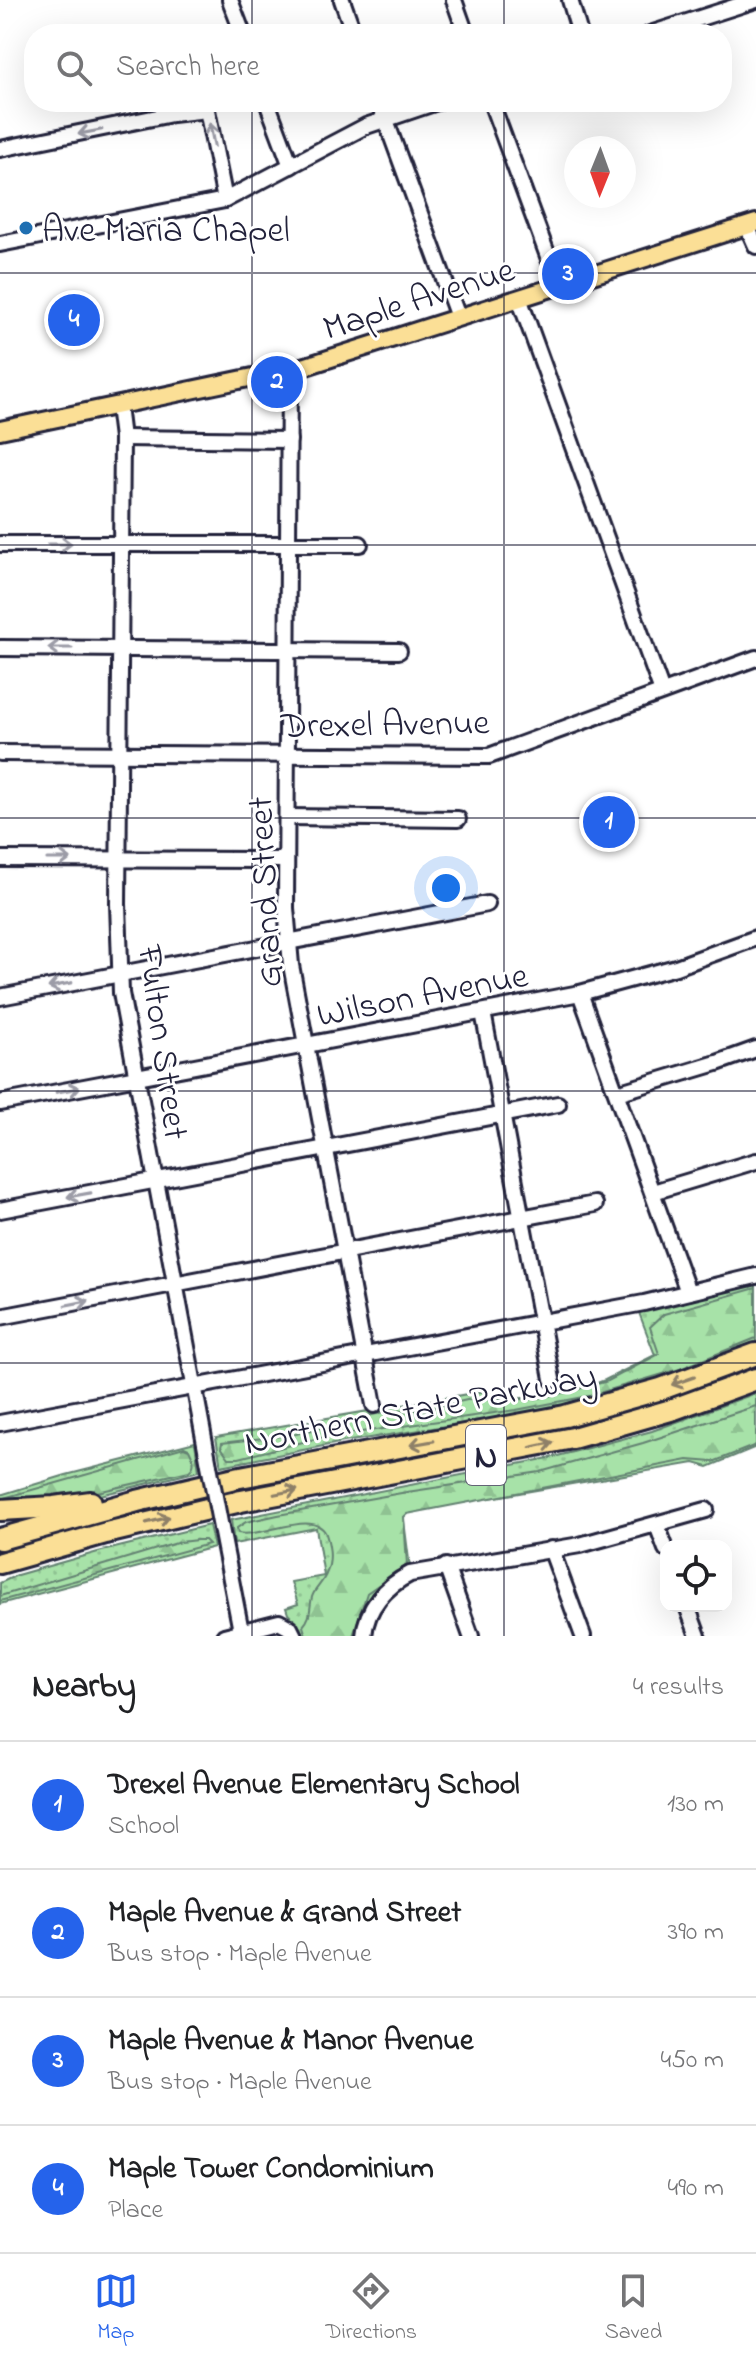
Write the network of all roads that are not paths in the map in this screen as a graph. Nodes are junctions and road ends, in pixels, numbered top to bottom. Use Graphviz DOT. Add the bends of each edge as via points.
graph roads {
  1 [pos="230,0"];
  2 [pos="342,0"];
  3 [pos="454,0"];
  4 [pos="570,0"];
  5 [pos="756,0"];
  6 [pos="239,24"];
  7 [pos="350,24"];
  8 [pos="462,24"];
  9 [pos="577,24"];
  10 [pos="681,24"];
  11 [pos="193,112"];
  12 [pos="207,112"];
  13 [pos="271,112"];
  14 [pos="383,112"];
  15 [pos="409,112"];
  16 [pos="495,112"];
  17 [pos="386,120"];
  18 [pos="0,149"];
  19 [pos="291,166"];
  20 [pos="225,200"];
  21 [pos="752,225"];
  22 [pos="0,244"];
  23 [pos="756,246"];
  24 [pos="559,286"];
  25 [pos="519,298"];
  26 [pos="458,317"];
  27 [pos="289,369"];
  28 [pos="118,406"];
  29 [pos="0,430"];
  30 [pos="122,438"];
  31 [pos="289,440"];
  32 [pos="0,544"];
  33 [pos="121,544"];
  34 [pos="289,544"];
  35 [pos="360,544"];
  36 [pos="0,648"];
  37 [pos="120,649"];
  38 [pos="288,650"];
  39 [pos="399,651"];
  40 [pos="756,658"];
  41 [pos="662,692"];
  42 [pos="0,753"];
  43 [pos="119,754"];
  44 [pos="287,755"];
  45 [pos="287,817"];
  46 [pos="458,819"];
  47 [pos="0,859"];
  48 [pos="118,859"];
  49 [pos="286,860"];
  50 [pos="487,904"];
  51 [pos="756,938"];
  52 [pos="289,942"];
  53 [pos="120,974"];
  54 [pos="580,993"];
  55 [pos="0,997"];
  56 [pos="483,1012"];
  57 [pos="306,1046"];
  58 [pos="756,1049"];
  59 [pos="136,1077"];
  60 [pos="617,1093"];
  61 [pos="0,1103"];
  62 [pos="558,1104"];
  63 [pos="503,1115"];
  64 [pos="325,1149"];
  65 [pos="756,1161"];
  66 [pos="156,1181"];
  67 [pos="653,1192"];
  68 [pos="595,1204"];
  69 [pos="0,1210"];
  70 [pos="522,1218"];
  71 [pos="345,1252"];
  72 [pos="756,1276"];
  73 [pos="175,1284"];
  74 [pos="688,1292"];
  75 [pos="0,1317"];
  76 [pos="541,1322"];
  77 [pos="756,1354"];
  78 [pos="364,1355"];
  79 [pos="552,1379"];
  80 [pos="756,1379"];
  81 [pos="195,1387"];
  82 [pos="374,1405"];
  83 [pos="0,1423"];
  84 [pos="170,1493"];
  85 [pos="0,1510"];
  86 [pos="706,1510"];
  87 [pos="657,1525"];
  88 [pos="106,1533"];
  89 [pos="0,1539"];
  90 [pos="663,1540"];
  91 [pos="551,1549"];
  92 [pos="0,1563"];
  93 [pos="446,1566"];
  94 [pos="0,1576"];
  95 [pos="689,1612"];
  96 [pos="241,1631"];
  97 [pos="224,1636"];
  98 [pos="294,1636"];
  99 [pos="364,1636"];
  100 [pos="471,1636"];
  101 [pos="583,1636"];
  102 [pos="698,1636"];
  1 -- 6 [label="street"];
  2 -- 7 [label="street"];
  3 -- 8 [label="street"];
  4 -- 9 [label="street"];
  5 -- 10 [label="street"];
  11 -- 18 [label="street, one-way"];
  20 -- 12 [label="street, one-way"];
  13 -- 19 [label="street"];
  14 -- 17 [label="street"];
  15 -- 17 [label="street"];
  16 -- 24 [label="street"];
  17 -- 19 [label="street"];
  17 -- 26 [label="street"];
  19 -- 20 [label="street"];
  20 -- 22 [label="street"];
  21 -- 23 [label="street"];
  21 -- 24 [label="main road, Maple Avenue"];
  24 -- 25 [label="main road, Maple Avenue"];
  25 -- 26 [label="main road, Maple Avenue"];
  25 -- 41 [label="street"];
  26 -- 27 [label="main road, Maple Avenue"];
  27 -- 28 [label="main road, Maple Avenue"];
  27 -- 31 [label="street, Grand Street"];
  28 -- 29 [label="main road, Maple Avenue"];
  28 -- 30 [label="street, Fulton Street"];
  30 -- 31 [label="street"];
  30 -- 33 [label="street, Fulton Street"];
  31 -- 34 [label="street, Grand Street"];
  32 -- 33 [label="street, one-way"];
  33 -- 34 [label="street"];
  33 -- 37 [label="street, Fulton Street"];
  34 -- 35 [label="street"];
  34 -- 38 [label="street, Grand Street"];
  37 -- 36 [label="street, one-way"];
  37 -- 38 [label="street"];
  37 -- 43 [label="street, Fulton Street"];
  38 -- 39 [label="street"];
  38 -- 44 [label="street, Grand Street"];
  40 -- 41 [label="street, Drexel Avenue"];
  41 -- 44 [label="street, Drexel Avenue" via="489,756"];
  42 -- 43 [label="street, Drexel Avenue"];
  43 -- 44 [label="street, Drexel Avenue"];
  43 -- 48 [label="street, Fulton Street"];
  44 -- 45 [label="street, Grand Street"];
  45 -- 46 [label="street"];
  45 -- 49 [label="street, Grand Street"];
  47 -- 48 [label="street, one-way"];
  48 -- 49 [label="street"];
  48 -- 53 [label="street, Fulton Street"];
  49 -- 52 [label="street, Grand Street"];
  50 -- 52 [label="street"];
  51 -- 54 [label="street, Wilson Avenue"];
  52 -- 53 [label="street"];
  52 -- 57 [label="street, Grand Street"];
  53 -- 55 [label="street, one-way"];
  53 -- 59 [label="street, Fulton Street"];
  54 -- 56 [label="street, Wilson Avenue"];
  54 -- 60 [label="street"];
  56 -- 57 [label="street, Wilson Avenue"];
  56 -- 63 [label="street"];
  57 -- 59 [label="street, Wilson Avenue"];
  57 -- 64 [label="street, Grand Street"];
  58 -- 60 [label="street"];
  61 -- 59 [label="street, Wilson Avenue, one-way"];
  59 -- 66 [label="street, Fulton Street"];
  60 -- 67 [label="street"];
  62 -- 63 [label="street"];
  63 -- 64 [label="street"];
  63 -- 70 [label="street"];
  64 -- 66 [label="street"];
  64 -- 71 [label="street, Grand Street"];
  65 -- 67 [label="street"];
  66 -- 69 [label="street, one-way"];
  66 -- 73 [label="street, Fulton Street"];
  67 -- 74 [label="street"];
  68 -- 70 [label="street"];
  70 -- 71 [label="street"];
  70 -- 76 [label="street"];
  71 -- 73 [label="street"];
  71 -- 78 [label="street, Grand Street"];
  72 -- 74 [label="street"];
  75 -- 73 [label="street, one-way"];
  73 -- 81 [label="street, Fulton Street"];
  74 -- 76 [label="street"];
  76 -- 78 [label="street"];
  76 -- 79 [label="street"];
  77 -- 84 [label="highway, Northern State Parkway / N, one-way" via="565,1416"];
  78 -- 81 [label="street"];
  78 -- 82 [label="street, Grand Street"];
  88 -- 80 [label="highway, Northern State Parkway / N, one-way" via="253,1499 573,1438"];
  81 -- 83 [label="street"];
  81 -- 96 [label="street, Fulton Street, bridge"];
  84 -- 85 [label="highway"];
  84 -- 89 [label="highway, Northern State Parkway / N"];
  86 -- 87 [label="street"];
  87 -- 90 [label="street"];
  87 -- 91 [label="street"];
  88 -- 92 [label="highway, Northern State Parkway / N"];
  88 -- 94 [label="highway"];
  91 -- 93 [label="street"];
  91 -- 101 [label="street"];
  93 -- 99 [label="street" via="410,1574 389,1587 374,1604"];
  93 -- 100 [label="street"];
  95 -- 102 [label="street"];
  96 -- 97 [label="street"];
  96 -- 98 [label="street" via="279,1622"];
}
